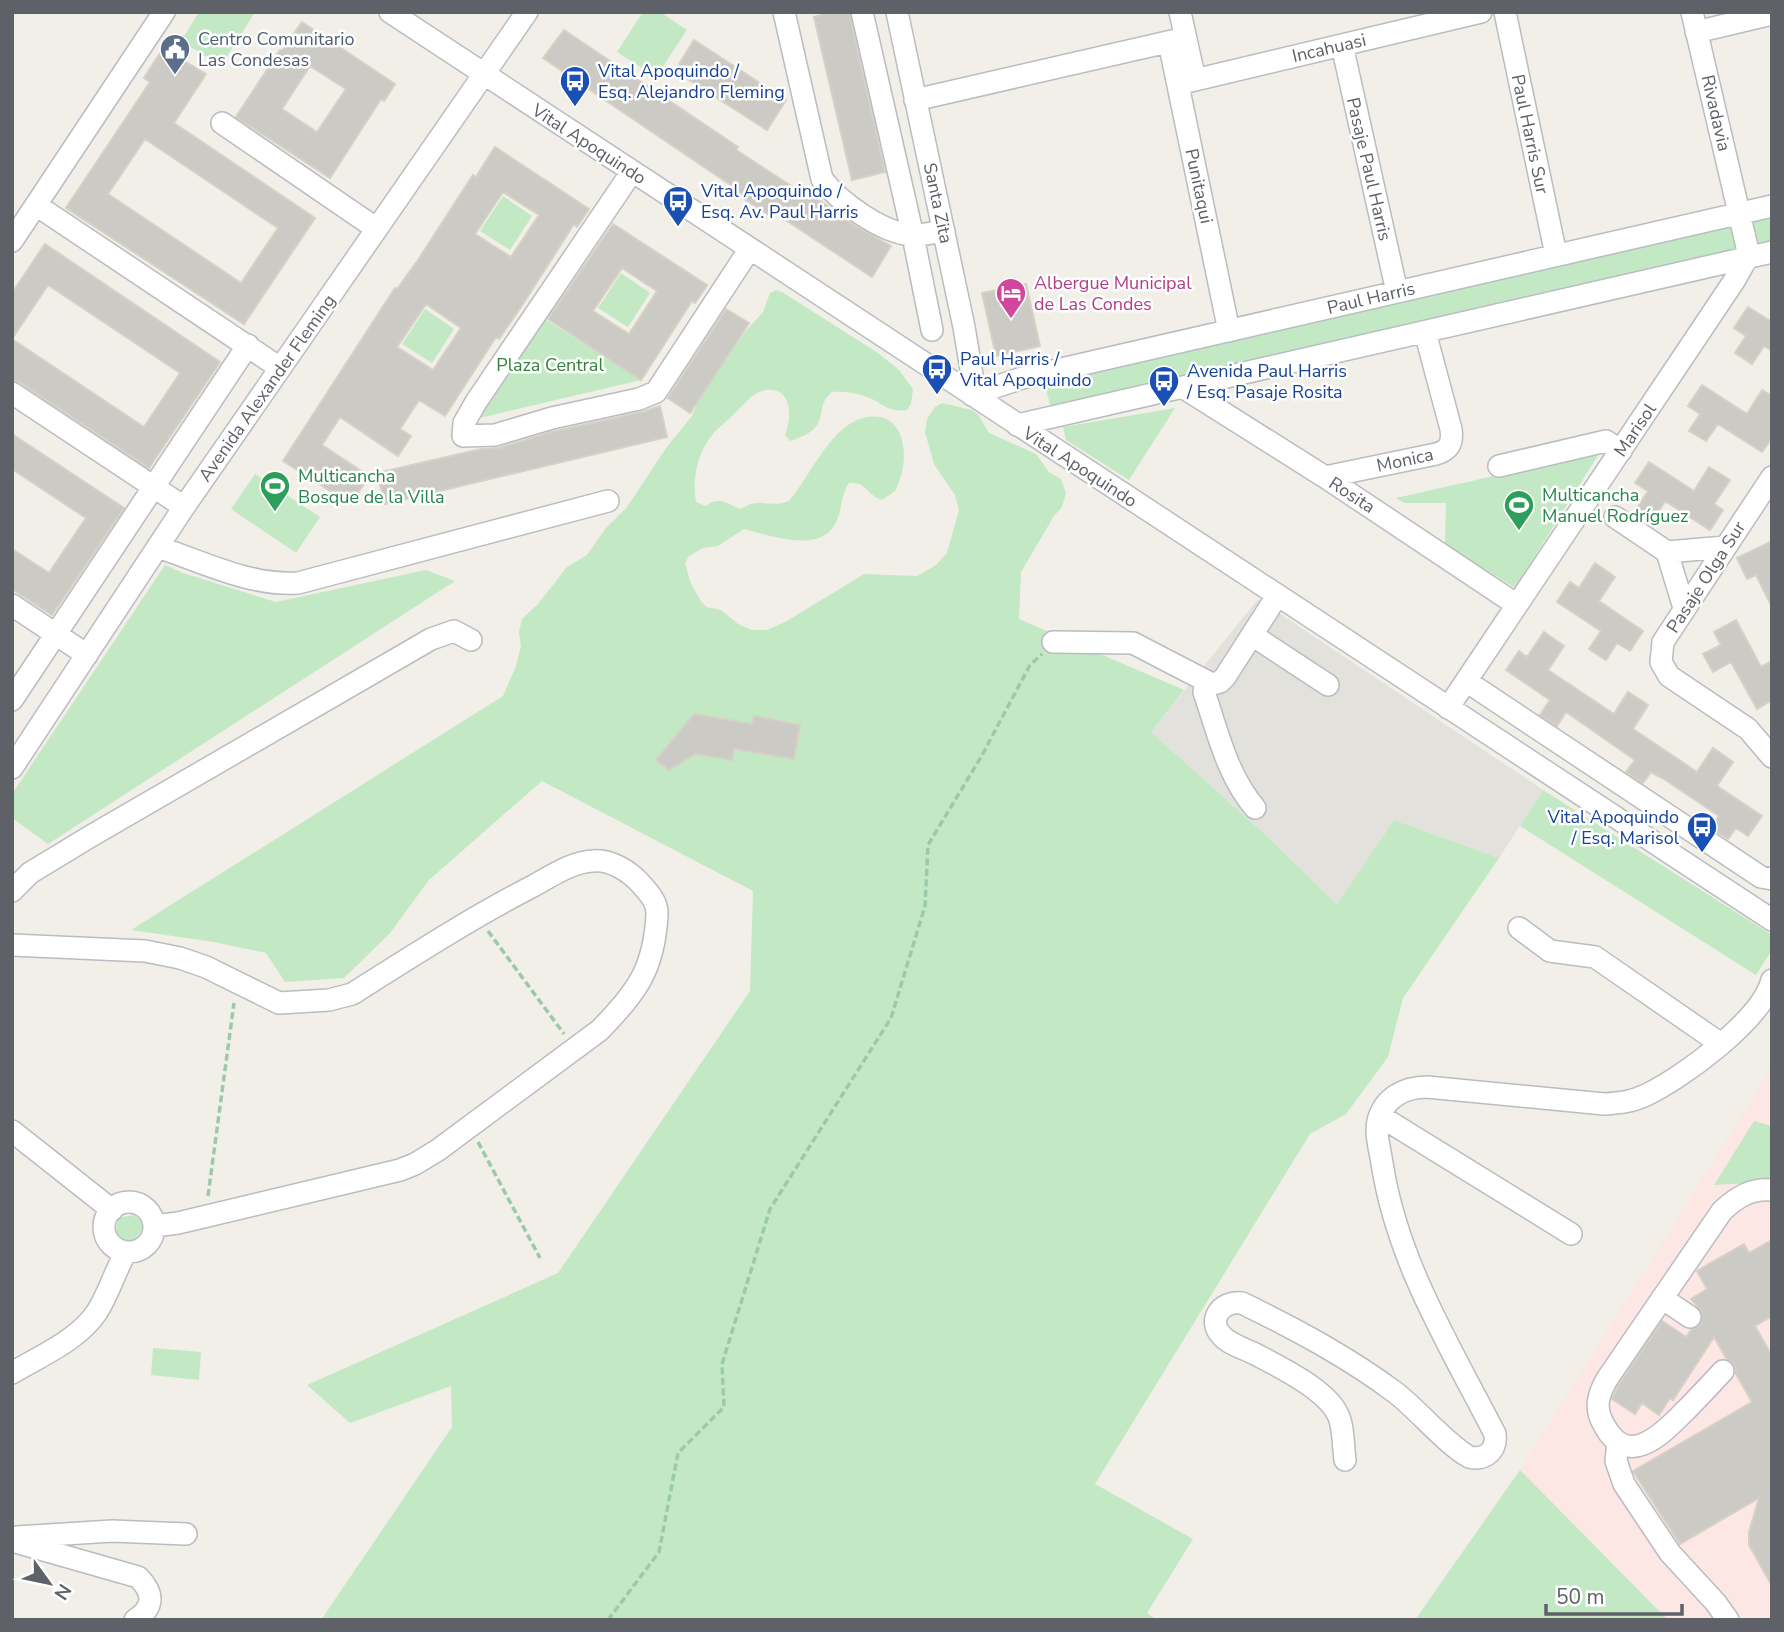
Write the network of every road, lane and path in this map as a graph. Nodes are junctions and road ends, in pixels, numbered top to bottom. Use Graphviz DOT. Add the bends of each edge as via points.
graph roads {
  1 [pos="164,12"];
  2 [pos="390,12"];
  3 [pos="527,12"];
  4 [pos="784,12"];
  5 [pos="862,12"];
  6 [pos="897,12"];
  7 [pos="1180,12"];
  8 [pos="1481,12"];
  9 [pos="1505,12"];
  10 [pos="1772,15"];
  11 [pos="1747,16"];
  12 [pos="1694,22"];
  13 [pos="1177,40"];
  14 [pos="1342,45"];
  15 [pos="483,75"];
  16 [pos="1186,82"];
  17 [pos="915,100"];
  18 [pos="222,123"];
  19 [pos="631,173"];
  20 [pos="36,205"];
  21 [pos="1772,206"];
  22 [pos="1739,213"];
  23 [pos="377,229"];
  24 [pos="944,231"];
  25 [pos="913,236"];
  26 [pos="12,241"];
  27 [pos="749,250"];
  28 [pos="1772,252"];
  29 [pos="1556,256"];
  30 [pos="1747,258"];
  31 [pos="1397,292"];
  32 [pos="932,330"];
  33 [pos="1229,331"];
  34 [pos="1425,332"];
  35 [pos="247,345"];
  36 [pos="280,368"];
  37 [pos="1184,388"];
  38 [pos="12,393"];
  39 [pos="972,395"];
  40 [pos="1017,425"];
  41 [pos="1621,452"];
  42 [pos="1499,466"];
  43 [pos="1325,477"];
  44 [pos="1772,477"];
  45 [pos="154,486"];
  46 [pos="608,501"];
  47 [pos="184,507"];
  48 [pos="1615,517"];
  49 [pos="158,547"];
  50 [pos="1725,547"];
  51 [pos="1667,552"];
  52 [pos="1277,596"];
  53 [pos="1517,604"];
  54 [pos="12,605"];
  55 [pos="1684,608"];
  56 [pos="56,634"];
  57 [pos="1252,635"];
  58 [pos="471,640"];
  59 [pos="1053,642"];
  60 [pos="87,655"];
  61 [pos="1466,681"];
  62 [pos="1205,682"];
  63 [pos="1328,685"];
  64 [pos="12,700"];
  65 [pos="1448,708"];
  66 [pos="1772,757"];
  67 [pos="12,768"];
  68 [pos="1255,808"];
  69 [pos="1772,880"];
  70 [pos="12,891"];
  71 [pos="1754,908"];
  72 [pos="476,915"];
  73 [pos="1772,920"];
  74 [pos="1519,928"];
  75 [pos="12,945"];
  76 [pos="237,981"];
  77 [pos="1771,984"];
  78 [pos="1721,1044"];
  79 [pos="575,1048"];
  80 [pos="1380,1116"];
  81 [pos="470,1127"];
  82 [pos="12,1131"];
  83 [pos="1772,1190"];
  84 [pos="112,1210"];
  85 [pos="205,1216"];
  86 [pos="154,1226"];
  87 [pos="1571,1234"];
  88 [pos="126,1252"];
  89 [pos="540,1258"];
  90 [pos="1662,1298"];
  91 [pos="1690,1317"];
  92 [pos="1723,1371"];
  93 [pos="12,1373"];
  94 [pos="1618,1442"];
  95 [pos="1345,1461"];
  96 [pos="186,1534"];
  97 [pos="12,1539"];
  98 [pos="135,1620"];
  99 [pos="608,1620"];
  100 [pos="1728,1620"];
  1 -- 20 [label="street"];
  2 -- 15 [label="street, Vital Apoquindo"];
  3 -- 15 [label="street, Avenida Alexander Fleming"];
  4 -- 25 [label="street" via="822,179 844,203"];
  5 -- 25 [label="street"];
  6 -- 17 [label="street, Santa Zita"];
  7 -- 13 [label="street, Punitaqui"];
  8 -- 14 [label="street, Incahuasi"];
  9 -- 29 [label="street, Paul Harris Sur"];
  10 -- 11 [label="street"];
  11 -- 12 [label="street"];
  12 -- 22 [label="street, Rivadavia"];
  13 -- 16 [label="street, Punitaqui"];
  13 -- 17 [label="street"];
  14 -- 16 [label="street, Incahuasi"];
  14 -- 31 [label="street, Pasaje Paul Harris"];
  15 -- 19 [label="street, Vital Apoquindo"];
  15 -- 23 [label="street, Avenida Alexander Fleming"];
  16 -- 33 [label="street, Punitaqui"];
  17 -- 24 [label="street, Santa Zita"];
  18 -- 23 [label="street"];
  19 -- 27 [label="street, Vital Apoquindo"];
  19 -- 27 [label="street" via="476,402 463,436 495,435 656,392"];
  20 -- 26 [label="street"];
  20 -- 35 [label="street"];
  21 -- 22 [label="street, Paul Harris"];
  22 -- 29 [label="street, Paul Harris"];
  22 -- 30 [label="street"];
  23 -- 36 [label="street, Avenida Alexander Fleming"];
  24 -- 25 [label="street"];
  24 -- 39 [label="street, Santa Zita" via="971,359"];
  25 -- 32 [label="street"];
  27 -- 39 [label="street, Vital Apoquindo"];
  28 -- 30 [label="street"];
  29 -- 31 [label="street, Paul Harris"];
  30 -- 34 [label="street"];
  30 -- 41 [label="street, Marisol"];
  31 -- 33 [label="street, Paul Harris"];
  33 -- 39 [label="street, Paul Harris" via="1022,378"];
  34 -- 37 [label="street"];
  34 -- 43 [label="street, Monica" via="1451,444 1436,454"];
  35 -- 36 [label="street"];
  35 -- 45 [label="street"];
  36 -- 47 [label="street, Avenida Alexander Fleming"];
  37 -- 40 [label="street"];
  37 -- 43 [label="street, Rosita"];
  38 -- 45 [label="street"];
  39 -- 40 [label="street, Vital Apoquindo"];
  40 -- 52 [label="street, Vital Apoquindo"];
  41 -- 42 [label="street" via="1605,441"];
  41 -- 53 [label="street, Marisol"];
  43 -- 53 [label="street, Rosita"];
  44 -- 50 [label="street, Pasaje Olga Sur"];
  45 -- 47 [label="street"];
  45 -- 56 [label="street"];
  46 -- 49 [label="street" via="298,583 259,581"];
  47 -- 49 [label="street, Avenida Alexander Fleming"];
  48 -- 51 [label="street"];
  49 -- 60 [label="street, Avenida Alexander Fleming"];
  50 -- 51 [label="street"];
  50 -- 55 [label="street, Pasaje Olga Sur"];
  51 -- 55 [label="street"];
  52 -- 57 [label="street"];
  52 -- 65 [label="street, Vital Apoquindo"];
  53 -- 61 [label="street, Marisol"];
  54 -- 56 [label="street"];
  55 -- 66 [label="street, Pasaje Olga Sur" via="1661,648 1664,670 1748,729"];
  56 -- 60 [label="street"];
  56 -- 64 [label="street"];
  57 -- 62 [label="street" via="1225,677 1220,682"];
  57 -- 63 [label="street"];
  58 -- 70 [label="street" via="454,631 431,639 91,836 30,873"];
  59 -- 62 [label="street" via="1133,643"];
  59 -- 99 [label="path" via="1030,666 928,845 925,906 891,1018 770,1209 722,1364 724,1407 678,1453 659,1552"];
  60 -- 67 [label="street, Avenida Alexander Fleming"];
  61 -- 65 [label="street, Marisol"];
  61 -- 69 [label="street"];
  62 -- 68 [label="street" via="1204,692 1231,774"];
  65 -- 71 [label="street, Vital Apoquindo"];
  69 -- 71 [label="street"];
  71 -- 73 [label="street, Vital Apoquindo"];
  72 -- 76 [label="street" via="352,994 279,1003"];
  72 -- 79 [label="path"];
  72 -- 79 [label="street" via="576,864 596,860 632,875 648,892 657,908 656,944 648,967 620,1009"];
  74 -- 78 [label="street" via="1550,951 1595,957"];
  75 -- 76 [label="street" via="145,951 180,958"];
  76 -- 85 [label="path"];
  77 -- 78 [label="street" via="1753,1012"];
  78 -- 80 [label="street" via="1666,1084 1623,1103 1417,1087 1390,1100"];
  79 -- 81 [label="street"];
  80 -- 87 [label="street"];
  80 -- 95 [label="street" via="1377,1129 1385,1184 1402,1248 1495,1440 1488,1455 1469,1457 1348,1360 1241,1303 1232,1301 1221,1307 1216,1318 1223,1338 1323,1395 1338,1414"];
  81 -- 85 [label="street" via="407,1167"];
  81 -- 89 [label="path"];
  82 -- 84 [label="street"];
  83 -- 90 [label="street" via="1751,1191 1734,1199"];
  84 -- 86 [label="street" via="136,1203 149,1212"];
  84 -- 88 [label="street" via="104,1226 106,1236 110,1244"];
  85 -- 86 [label="street"];
  86 -- 88 [label="street" via="147,1244"];
  88 -- 93 [label="street" via="98,1311 82,1329"];
  90 -- 91 [label="street"];
  90 -- 94 [label="street" via="1600,1392 1597,1407 1601,1420"];
  92 -- 94 [label="street" via="1653,1441 1640,1447"];
  94 -- 100 [label="street" via="1616,1461 1624,1484 1670,1553"];
  96 -- 97 [label="street" via="112,1531"];
  97 -- 98 [label="street" via="138,1577 151,1597"];
}
